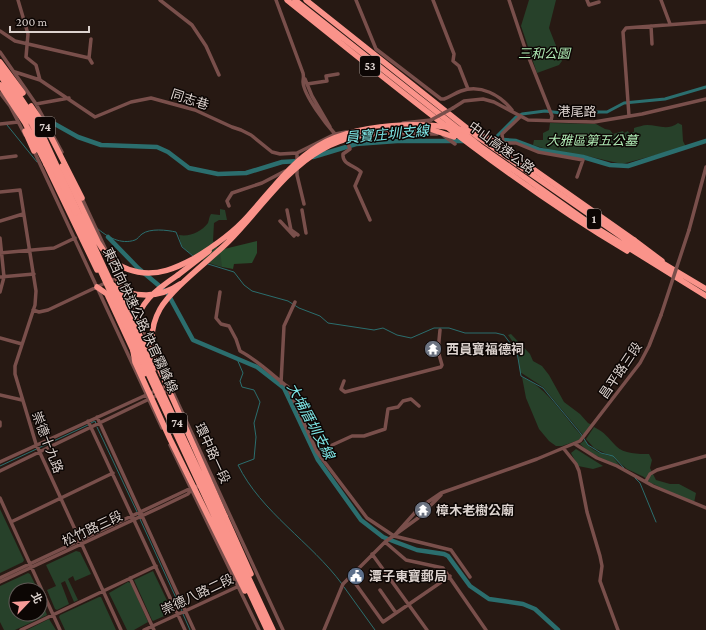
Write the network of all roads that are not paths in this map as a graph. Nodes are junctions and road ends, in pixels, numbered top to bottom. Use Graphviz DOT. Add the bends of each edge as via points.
graph roads {
  1 [pos="18,0"];
  2 [pos="160,0"];
  3 [pos="276,0"];
  4 [pos="287,0"];
  5 [pos="295,0"];
  6 [pos="306,0"];
  7 [pos="309,0"];
  8 [pos="356,0"];
  9 [pos="433,0"];
  10 [pos="509,0"];
  11 [pos="587,0"];
  12 [pos="661,0"];
  13 [pos="599,2"];
  14 [pos="706,22"];
  15 [pos="670,24"];
  16 [pos="651,26"];
  17 [pos="339,27"];
  18 [pos="0,31"];
  19 [pos="91,39"];
  20 [pos="652,44"];
  21 [pos="27,45"];
  22 [pos="0,52"];
  23 [pos="89,58"];
  24 [pos="0,62"];
  25 [pos="92,63"];
  26 [pos="0,67"];
  27 [pos="16,72"];
  28 [pos="338,74"];
  29 [pos="219,75"];
  30 [pos="0,76"];
  31 [pos="305,79"];
  32 [pos="40,80"];
  33 [pos="0,84"];
  34 [pos="307,84"];
  35 [pos="468,89"];
  36 [pos="0,93"];
  37 [pos="7,95"];
  38 [pos="69,98"];
  39 [pos="706,99"];
  40 [pos="36,104"];
  41 [pos="512,111"];
  42 [pos="36,114"];
  43 [pos="520,116"];
  44 [pos="629,116"];
  45 [pos="551,120"];
  46 [pos="18,122"];
  47 [pos="0,124"];
  48 [pos="356,129"];
  49 [pos="343,132"];
  50 [pos="335,134"];
  51 [pos="446,135"];
  52 [pos="467,142"];
  53 [pos="455,144"];
  54 [pos="34,151"];
  55 [pos="297,153"];
  56 [pos="16,156"];
  57 [pos="0,158"];
  58 [pos="43,164"];
  59 [pos="297,166"];
  60 [pos="706,167"];
  61 [pos="577,177"];
  62 [pos="0,192"];
  63 [pos="82,198"];
  64 [pos="304,204"];
  65 [pos="229,206"];
  66 [pos="287,210"];
  67 [pos="302,210"];
  68 [pos="24,214"];
  69 [pos="78,217"];
  70 [pos="370,220"];
  71 [pos="0,221"];
  72 [pos="280,221"];
  73 [pos="306,233"];
  74 [pos="0,238"];
  75 [pos="75,238"];
  76 [pos="212,248"];
  77 [pos="31,251"];
  78 [pos="1,253"];
  79 [pos="34,274"];
  80 [pos="2,277"];
  81 [pos="118,277"];
  82 [pos="678,277"];
  83 [pos="188,280"];
  84 [pos="97,287"];
  85 [pos="706,289"];
  86 [pos="0,292"];
  87 [pos="220,292"];
  88 [pos="706,296"];
  89 [pos="295,302"];
  90 [pos="33,310"];
  91 [pos="440,330"];
  92 [pos="0,338"];
  93 [pos="22,344"];
  94 [pos="344,381"];
  95 [pos="281,383"];
  96 [pos="170,386"];
  97 [pos="0,395"];
  98 [pos="146,395"];
  99 [pos="149,399"];
  100 [pos="22,400"];
  101 [pos="418,406"];
  102 [pos="97,417"];
  103 [pos="0,422"];
  104 [pos="90,424"];
  105 [pos="98,425"];
  106 [pos="0,426"];
  107 [pos="36,444"];
  108 [pos="575,444"];
  109 [pos="564,449"];
  110 [pos="317,452"];
  111 [pos="40,453"];
  112 [pos="706,456"];
  113 [pos="0,462"];
  114 [pos="0,471"];
  115 [pos="113,474"];
  116 [pos="214,480"];
  117 [pos="646,481"];
  118 [pos="191,490"];
  119 [pos="447,491"];
  120 [pos="0,498"];
  121 [pos="61,498"];
  122 [pos="706,508"];
  123 [pos="141,514"];
  124 [pos="225,516"];
  125 [pos="133,518"];
  126 [pos="11,522"];
  127 [pos="211,524"];
  128 [pos="394,536"];
  129 [pos="81,542"];
  130 [pos="385,542"];
  131 [pos="372,554"];
  132 [pos="31,566"];
  133 [pos="156,566"];
  134 [pos="350,576"];
  135 [pos="450,576"];
  136 [pos="259,577"];
  137 [pos="470,577"];
  138 [pos="0,578"];
  139 [pos="130,578"];
  140 [pos="0,582"];
  141 [pos="238,586"];
  142 [pos="380,590"];
  143 [pos="104,591"];
  144 [pos="410,604"];
  145 [pos="182,613"];
  146 [pos="396,613"];
  147 [pos="263,614"];
  148 [pos="53,615"];
  149 [pos="153,628"];
  150 [pos="21,630"];
  151 [pos="60,630"];
  152 [pos="121,630"];
  153 [pos="144,630"];
  154 [pos="185,630"];
  155 [pos="194,630"];
  156 [pos="259,630"];
  157 [pos="267,630"];
  158 [pos="273,630"];
  159 [pos="284,630"];
  160 [pos="324,630"];
  161 [pos="428,630"];
  162 [pos="486,630"];
  163 [pos="618,630"];
  1 -- 21 [label="street" via="28,34"];
  2 -- 29 [label="street" via="192,26 206,46"];
  3 -- 31 [label="street"];
  4 -- 52 [label="highway, 53"];
  5 -- 52 [label="highway, 中山高速公路"];
  6 -- 17 [label="highway, 中山高速公路 / 1"];
  7 -- 17 [label="highway"];
  8 -- 35 [label="street" via="376,49 398,68 441,99"];
  9 -- 35 [label="street" via="454,54 453,61 459,66"];
  10 -- 45 [label="street"];
  11 -- 13 [label="street" via="589,5"];
  12 -- 15 [label="street"];
  14 -- 15 [label="street"];
  15 -- 16 [label="street"];
  16 -- 20 [label="street"];
  16 -- 44 [label="street" via="626,28 623,32"];
  17 -- 82 [label="highway, 中山高速公路 / 1" via="486,143"];
  18 -- 21 [label="street"];
  19 -- 23 [label="street"];
  21 -- 23 [label="street"];
  21 -- 32 [label="street" via="26,57 36,65"];
  22 -- 27 [label="street, 環中路一段"];
  23 -- 25 [label="street"];
  24 -- 42 [label="highway, 74"];
  26 -- 69 [label="highway, 東西向快速公路 快官霧峰線 / 74" via="36,122"];
  27 -- 32 [label="street, 同志巷"];
  27 -- 40 [label="street, 環中路一段"];
  28 -- 34 [label="street" via="326,76 327,81"];
  30 -- 69 [label="highway, 東西向快速公路 快官霧峰線 / 74" via="32,124"];
  31 -- 34 [label="street"];
  31 -- 50 [label="street" via="303,83 310,99"];
  32 -- 38 [label="street, 同志巷"];
  33 -- 37 [label="highway"];
  34 -- 50 [label="street"];
  35 -- 41 [label="street" via="484,90 498,95"];
  36 -- 46 [label="street"];
  37 -- 54 [label="highway, 74"];
  37 -- 58 [label="highway" via="25,123"];
  38 -- 40 [label="street"];
  38 -- 55 [label="street, 同志巷" via="95,117 146,98 162,101 195,110 242,130 257,138 272,152"];
  39 -- 44 [label="street, 港尾路"];
  40 -- 63 [label="street, 環中路一段" via="60,148"];
  41 -- 43 [label="street, 港尾路"];
  41 -- 48 [label="street, 港尾路, bridge" via="483,99 464,101 431,120"];
  42 -- 63 [label="highway, 74" via="50,135"];
  42 -- 76 [label="highway, bridge" via="98,242 120,266 143,273 166,271"];
  43 -- 45 [label="street, 港尾路" via="528,120"];
  43 -- 61 [label="street" via="503,132 503,143 516,143 538,152 584,160"];
  44 -- 45 [label="street, 港尾路" via="594,122"];
  46 -- 47 [label="street"];
  46 -- 54 [label="street"];
  48 -- 49 [label="street"];
  48 -- 51 [label="street" via="362,136 434,133"];
  49 -- 50 [label="street"];
  49 -- 70 [label="street" via="350,149 343,157 347,163 361,172 355,186"];
  50 -- 55 [label="street, 同志巷"];
  51 -- 52 [label="highway"];
  51 -- 53 [label="street"];
  51 -- 83 [label="highway, bridge" via="430,129 353,137 314,154 291,173 241,229"];
  52 -- 82 [label="highway, 中山高速公路" via="478,147 541,196 602,236 662,272"];
  54 -- 58 [label="street"];
  55 -- 59 [label="street"];
  56 -- 57 [label="street"];
  58 -- 75 [label="street" via="44,172"];
  58 -- 83 [label="highway, bridge" via="91,262 106,280 129,293 151,295 169,290"];
  59 -- 64 [label="street"];
  59 -- 65 [label="street" via="262,183 232,193 227,201"];
  60 -- 108 [label="street, 昌平路三段, bridge" via="689,230 649,346 640,363 585,437"];
  62 -- 68 [label="street, 崇德十九路" via="20,190"];
  63 -- 81 [label="street, 環中路一段"];
  66 -- 72 [label="street" via="291,230 296,235"];
  67 -- 73 [label="street"];
  68 -- 71 [label="street"];
  68 -- 77 [label="street, 崇德十九路" via="28,247"];
  69 -- 147 [label="highway, 東西向快速公路 快官霧峰線 / 74, bridge"];
  74 -- 78 [label="street"];
  75 -- 77 [label="street" via="54,248"];
  75 -- 84 [label="street"];
  76 -- 82 [label="highway, bridge" via="246,218 300,159 323,143 345,134 366,130 423,125 461,129 497,142 634,240"];
  76 -- 127 [label="highway, bridge" via="148,299 136,319 132,344 137,367"];
  77 -- 78 [label="street"];
  77 -- 79 [label="street, 崇德十九路"];
  78 -- 80 [label="street"];
  79 -- 80 [label="street"];
  79 -- 90 [label="street, 崇德十九路" via="36,297"];
  80 -- 86 [label="street"];
  81 -- 84 [label="street"];
  81 -- 96 [label="street, 環中路一段"];
  81 -- 124 [label="highway, 74, bridge" via="119,291"];
  82 -- 85 [label="highway, 中山高速公路 / 1"];
  82 -- 88 [label="highway, 中山高速公路 / 1"];
  83 -- 124 [label="highway, bridge" via="166,301 157,316 152,335 153,350"];
  84 -- 90 [label="street" via="42,312"];
  84 -- 98 [label="street"];
  84 -- 127 [label="highway, 74, bridge" via="107,294"];
  87 -- 95 [label="street" via="216,318 221,324 229,326 240,351 261,364"];
  89 -- 95 [label="street" via="284,326"];
  90 -- 93 [label="street, 崇德十九路"];
  91 -- 94 [label="street" via="438,351 441,367 345,392 341,389"];
  92 -- 93 [label="street"];
  93 -- 100 [label="street, 崇德十九路" via="15,374"];
  95 -- 110 [label="street" via="288,387"];
  96 -- 98 [label="street"];
  96 -- 99 [label="street"];
  96 -- 116 [label="street, 環中路一段"];
  97 -- 100 [label="street"];
  98 -- 99 [label="street"];
  98 -- 102 [label="street"];
  99 -- 105 [label="street"];
  99 -- 118 [label="street"];
  100 -- 107 [label="street, 崇德十九路"];
  101 -- 110 [label="street" via="411,399 405,400 398,407 388,409 385,429 364,436 352,436"];
  102 -- 104 [label="street"];
  102 -- 105 [label="street"];
  103 -- 106 [label="street"];
  104 -- 105 [label="street"];
  104 -- 107 [label="street"];
  104 -- 111 [label="street"];
  104 -- 115 [label="street"];
  105 -- 123 [label="street"];
  107 -- 111 [label="street, 崇德十九路"];
  107 -- 113 [label="street"];
  108 -- 109 [label="street, 昌平路三段"];
  108 -- 117 [label="street" via="597,458"];
  109 -- 119 [label="street, 昌平路三段"];
  109 -- 163 [label="street" via="576,464 600,556 600,581"];
  110 -- 128 [label="street" via="367,518"];
  111 -- 114 [label="street"];
  111 -- 121 [label="street, 崇德十九路"];
  112 -- 117 [label="street" via="657,470 650,474"];
  115 -- 121 [label="street"];
  115 -- 125 [label="street"];
  116 -- 118 [label="street, 松竹路三段"];
  116 -- 136 [label="street, 環中路一段"];
  117 -- 122 [label="street"];
  118 -- 123 [label="street, 松竹路三段"];
  118 -- 141 [label="street"];
  119 -- 128 [label="street, 昌平路三段"];
  119 -- 128 [label="street, 昌平路三段" via="418,508"];
  120 -- 126 [label="street"];
  121 -- 126 [label="street"];
  121 -- 129 [label="street, 崇德十九路"];
  123 -- 125 [label="street, 松竹路三段"];
  123 -- 145 [label="street"];
  124 -- 147 [label="highway, 74, bridge" via="251,574"];
  125 -- 129 [label="street, 松竹路三段"];
  125 -- 133 [label="street"];
  126 -- 132 [label="street"];
  127 -- 147 [label="highway, 74, bridge" via="238,579"];
  128 -- 130 [label="street, 昌平路三段"];
  128 -- 137 [label="street" via="451,550"];
  129 -- 132 [label="street, 松竹路三段"];
  129 -- 143 [label="street, 崇德十九路"];
  130 -- 131 [label="street, 昌平路三段"];
  130 -- 135 [label="street" via="406,560 441,566"];
  131 -- 134 [label="street, 昌平路三段"];
  131 -- 144 [label="street"];
  132 -- 138 [label="street, 松竹路三段"];
  132 -- 140 [label="street, 松竹路三段"];
  132 -- 148 [label="street"];
  133 -- 139 [label="street"];
  133 -- 145 [label="street"];
  134 -- 146 [label="street" via="383,622"];
  134 -- 160 [label="street, 昌平路三段" via="342,585"];
  135 -- 144 [label="street"];
  135 -- 162 [label="street"];
  136 -- 141 [label="street, 崇德八路二段"];
  136 -- 159 [label="street, 環中路一段"];
  139 -- 143 [label="street"];
  139 -- 149 [label="street"];
  141 -- 145 [label="street, 崇德八路二段"];
  141 -- 156 [label="street"];
  142 -- 146 [label="street"];
  143 -- 148 [label="street"];
  143 -- 152 [label="street, 崇德十九路"];
  144 -- 146 [label="street"];
  144 -- 161 [label="street"];
  145 -- 149 [label="street, 崇德八路二段"];
  145 -- 154 [label="street"];
  145 -- 155 [label="street"];
  147 -- 157 [label="highway, 東西向快速公路 快官霧峰線 / 74, bridge"];
  147 -- 158 [label="highway, 東西向快速公路 快官霧峰線 / 74, bridge"];
  148 -- 150 [label="street"];
  148 -- 151 [label="street"];
  149 -- 153 [label="street, 崇德八路二段"];
}
